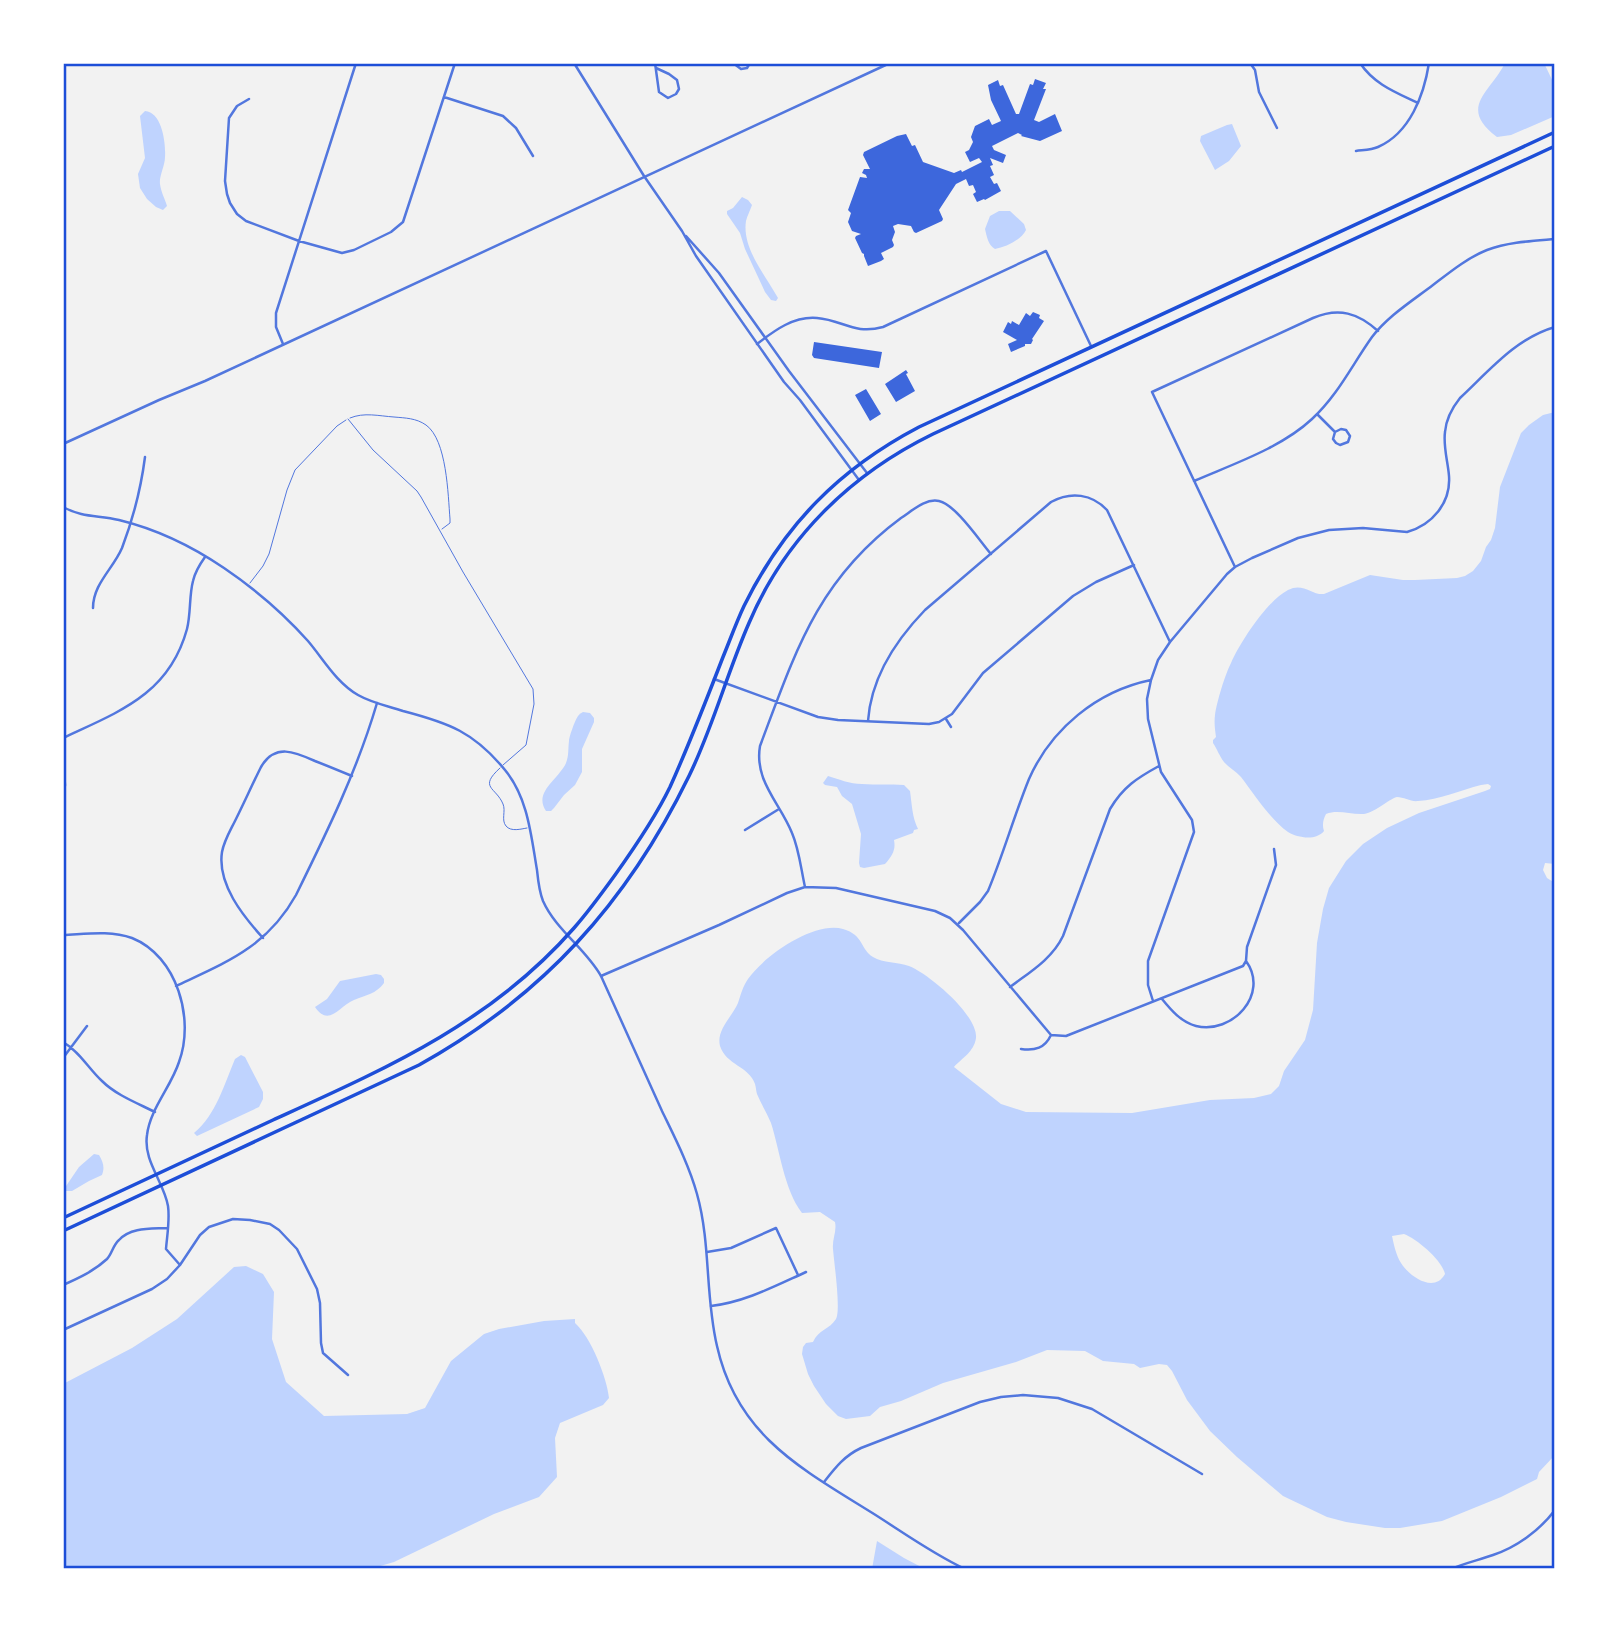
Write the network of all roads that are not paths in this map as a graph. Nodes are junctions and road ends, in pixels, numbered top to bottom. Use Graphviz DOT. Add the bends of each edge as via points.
graph roads {
  1 [pos="356,63"];
  2 [pos="455,63"];
  3 [pos="574,63"];
  4 [pos="655,63"];
  5 [pos="733,63"];
  6 [pos="750,63"];
  7 [pos="890,63"];
  8 [pos="1250,63"];
  9 [pos="1360,63"];
  10 [pos="1429,63"];
  11 [pos="656,68"];
  12 [pos="444,97"];
  13 [pos="248,99"];
  14 [pos="1418,103"];
  15 [pos="1277,128"];
  16 [pos="1555,132"];
  17 [pos="1555,146"];
  18 [pos="1356,151"];
  19 [pos="533,156"];
  20 [pos="645,176"];
  21 [pos="682,231"];
  22 [pos="1555,239"];
  23 [pos="299,241"];
  24 [pos="1555,327"];
  25 [pos="1377,331"];
  26 [pos="766,337"];
  27 [pos="283,344"];
  28 [pos="757,344"];
  29 [pos="1091,348"];
  30 [pos="1317,414"];
  31 [pos="348,419"];
  32 [pos="1335,432"];
  33 [pos="63,444"];
  34 [pos="145,457"];
  35 [pos="860,463"];
  36 [pos="851,469"];
  37 [pos="867,473"];
  38 [pos="859,480"];
  39 [pos="1194,481"];
  40 [pos="63,507"];
  41 [pos="130,524"];
  42 [pos="440,530"];
  43 [pos="991,554"];
  44 [pos="205,557"];
  45 [pos="1134,565"];
  46 [pos="1235,567"];
  47 [pos="248,586"];
  48 [pos="93,608"];
  49 [pos="1170,642"];
  50 [pos="714,679"];
  51 [pos="1150,680"];
  52 [pos="726,683"];
  53 [pos="776,702"];
  54 [pos="377,703"];
  55 [pos="946,719"];
  56 [pos="867,721"];
  57 [pos="951,727"];
  58 [pos="63,738"];
  59 [pos="63,757"];
  60 [pos="502,766"];
  61 [pos="1159,766"];
  62 [pos="352,776"];
  63 [pos="63,798"];
  64 [pos="779,809"];
  65 [pos="530,828"];
  66 [pos="745,830"];
  67 [pos="1274,849"];
  68 [pos="805,887"];
  69 [pos="958,925"];
  70 [pos="63,934"];
  71 [pos="568,935"];
  72 [pos="263,938"];
  73 [pos="576,944"];
  74 [pos="1246,961"];
  75 [pos="601,976"];
  76 [pos="176,986"];
  77 [pos="1010,987"];
  78 [pos="1161,998"];
  79 [pos="1153,1001"];
  80 [pos="88,1026"];
  81 [pos="1051,1035"];
  82 [pos="63,1042"];
  83 [pos="71,1047"];
  84 [pos="1021,1049"];
  85 [pos="63,1058"];
  86 [pos="155,1112"];
  87 [pos="156,1174"];
  88 [pos="160,1186"];
  89 [pos="63,1218"];
  90 [pos="167,1228"];
  91 [pos="63,1231"];
  92 [pos="707,1252"];
  93 [pos="180,1265"];
  94 [pos="806,1272"];
  95 [pos="798,1275"];
  96 [pos="63,1285"];
  97 [pos="711,1306"];
  98 [pos="63,1330"];
  99 [pos="348,1375"];
  100 [pos="1202,1474"];
  101 [pos="824,1482"];
  102 [pos="1555,1510"];
  103 [pos="965,1569"];
  104 [pos="1451,1569"];
  1 -- 23 [label="street"];
  2 -- 12 [label="street"];
  3 -- 20 [label="street"];
  4 -- 11 [label="street"];
  5 -- 6 [label="street" via="741,69"];
  7 -- 20 [label="street"];
  8 -- 15 [label="street"];
  9 -- 14 [label="street" via="1380,85"];
  10 -- 14 [label="street"];
  11 -- 11 [label="street" via="677,80 676,94 668,98 661,94"];
  12 -- 19 [label="street" via="503,116"];
  12 -- 23 [label="street" via="399,227 345,252"];
  13 -- 23 [label="street" via="229,118 228,199 249,223"];
  14 -- 18 [label="street" via="1388,141"];
  16 -- 29 [label="main road"];
  17 -- 37 [label="main road" via="933,434"];
  20 -- 21 [label="street"];
  20 -- 27 [label="street"];
  21 -- 26 [label="street"];
  21 -- 28 [label="street"];
  22 -- 25 [label="street" via="1511,243 1480,253 1400,309"];
  23 -- 27 [label="street" via="276,317"];
  24 -- 46 [label="street" via="1515,347 1454,407 1444,434 1448,491 1440,509 1426,523 1407,532 1346,528 1318,532"];
  25 -- 30 [label="street"];
  25 -- 39 [label="street" via="1355,315 1327,313 1152,393"];
  26 -- 28 [label="street"];
  26 -- 29 [label="street" via="803,318 855,329 879,328 1046,251"];
  26 -- 35 [label="street"];
  27 -- 33 [label="street"];
  28 -- 36 [label="street"];
  29 -- 35 [label="main road" via="919,427"];
  30 -- 32 [label="street"];
  30 -- 39 [label="street" via="1283,440"];
  31 -- 42 [label="lane" via="416,491"];
  31 -- 42 [label="lane" via="367,415 413,419 432,430 445,473 450,520"];
  31 -- 47 [label="lane" via="295,470 269,554"];
  32 -- 32 [label="street" via="1336,443 1348,442 1346,430"];
  34 -- 41 [label="street"];
  35 -- 36 [label="main road"];
  35 -- 37 [label="street"];
  36 -- 38 [label="street"];
  36 -- 50 [label="main road" via="802,516 775,550 743,608"];
  37 -- 38 [label="main road"];
  38 -- 52 [label="main road" via="818,516 782,562 755,609"];
  39 -- 46 [label="street"];
  40 -- 41 [label="street"];
  41 -- 44 [label="street"];
  41 -- 48 [label="street" via="117,558 97,589"];
  42 -- 60 [label="lane" via="534,693 526,745"];
  43 -- 45 [label="street" via="1051,502 1064,496 1084,496 1107,510"];
  43 -- 53 [label="street" via="938,499 887,528 829,591 798,647"];
  43 -- 56 [label="street" via="905,633 875,683"];
  44 -- 47 [label="street"];
  44 -- 58 [label="street" via="193,581 184,639 167,670 134,703"];
  45 -- 49 [label="street"];
  45 -- 55 [label="street" via="1064,603 983,673"];
  46 -- 49 [label="street"];
  47 -- 54 [label="street" via="294,626 342,683"];
  49 -- 51 [label="street"];
  50 -- 52 [label="street"];
  50 -- 71 [label="main road" via="663,799 628,856"];
  51 -- 61 [label="street" via="1148,719"];
  51 -- 69 [label="street" via="1097,701 1056,736 1029,780 988,891"];
  52 -- 53 [label="street"];
  52 -- 73 [label="main road" via="695,762 657,837"];
  53 -- 56 [label="street" via="818,717"];
  53 -- 64 [label="street" via="760,746 759,766"];
  54 -- 60 [label="street" via="461,731"];
  54 -- 62 [label="street"];
  55 -- 56 [label="street" via="929,724"];
  55 -- 57 [label="street"];
  59 -- 63 [label="street"];
  60 -- 65 [label="street" via="520,795"];
  60 -- 65 [label="lane" via="489,783 503,804 504,823 513,829"];
  61 -- 77 [label="street" via="1132,781 1118,796 1056,949"];
  61 -- 79 [label="street" via="1195,832 1148,961"];
  62 -- 72 [label="street" via="296,895"];
  62 -- 72 [label="street" via="287,751 271,755 261,767 225,843 222,862 235,901"];
  64 -- 66 [label="street"];
  64 -- 68 [label="street" via="795,840"];
  65 -- 71 [label="street" via="541,895"];
  67 -- 74 [label="street" via="1276,865"];
  68 -- 69 [label="street" via="836,888 928,909"];
  68 -- 75 [label="street"];
  69 -- 77 [label="street"];
  70 -- 76 [label="street" via="110,933 144,944 157,955"];
  71 -- 73 [label="street"];
  71 -- 87 [label="main road" via="517,983 422,1049"];
  72 -- 76 [label="street" via="235,958"];
  73 -- 75 [label="street"];
  73 -- 88 [label="main road" via="519,997 432,1058"];
  74 -- 78 [label="street" via="1239,968"];
  74 -- 78 [label="street" via="1254,977 1252,996 1239,1013 1222,1024 1193,1024"];
  75 -- 92 [label="street" via="690,1172"];
  76 -- 86 [label="street" via="184,1016 183,1049"];
  77 -- 81 [label="street"];
  78 -- 79 [label="street"];
  79 -- 81 [label="street" via="1070,1035"];
  80 -- 83 [label="street"];
  81 -- 84 [label="street" via="1044,1046"];
  82 -- 83 [label="street"];
  83 -- 85 [label="street"];
  83 -- 86 [label="street" via="111,1088"];
  86 -- 87 [label="street" via="146,1139"];
  87 -- 88 [label="street"];
  87 -- 89 [label="main road"];
  88 -- 90 [label="street" via="168,1207"];
  88 -- 91 [label="main road"];
  90 -- 93 [label="street" via="166,1249"];
  90 -- 96 [label="street" via="140,1229 119,1239 106,1260"];
  92 -- 95 [label="street" via="731,1248 776,1228"];
  92 -- 97 [label="street"];
  93 -- 98 [label="street" via="152,1289"];
  93 -- 99 [label="street" via="209,1227 233,1219 270,1224 296,1249 317,1289 324,1353"];
  94 -- 95 [label="street"];
  95 -- 97 [label="street" via="753,1296"];
  97 -- 101 [label="street" via="723,1368 744,1412 777,1450"];
  100 -- 101 [label="street" via="1092,1409 1058,1398 1023,1395 980,1402 861,1448 839,1462"];
  101 -- 103 [label="street"];
  102 -- 104 [label="street" via="1511,1548"];
}
